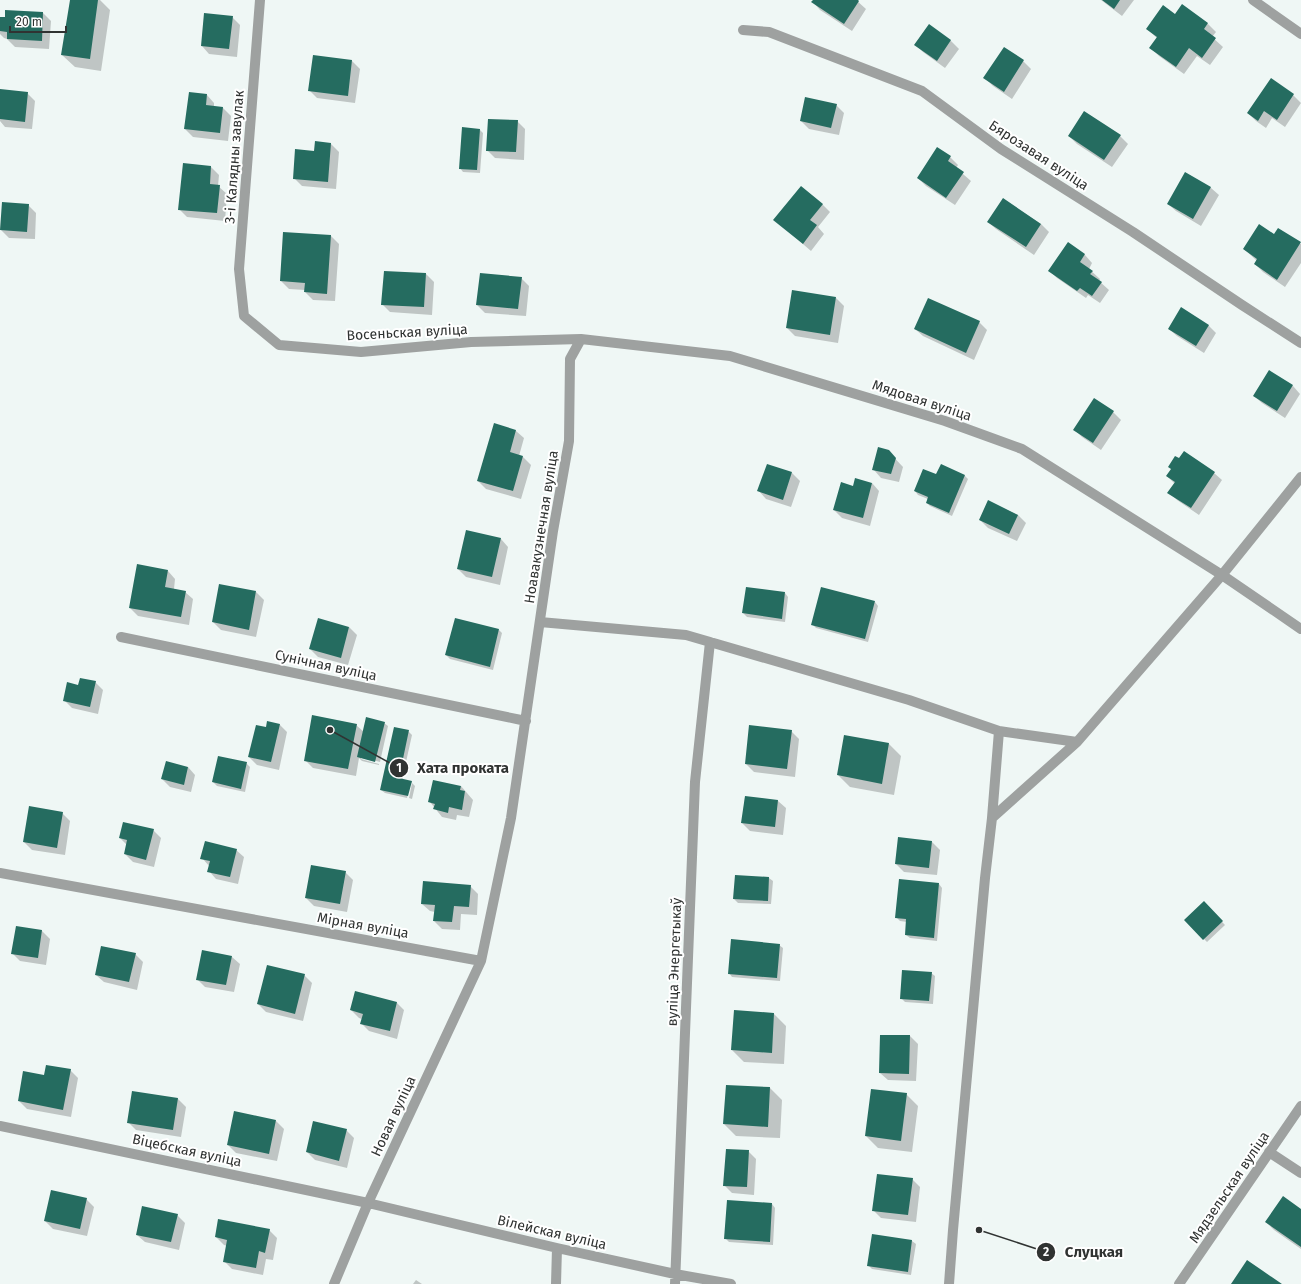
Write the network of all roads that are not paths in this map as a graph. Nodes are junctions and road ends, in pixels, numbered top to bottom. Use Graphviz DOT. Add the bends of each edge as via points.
graph roads {
  1 [pos="260,0"];
  2 [pos="1253,0"];
  3 [pos="743,30"];
  4 [pos="1301,34"];
  5 [pos="244,316"];
  6 [pos="581,339"];
  7 [pos="1301,343"];
  8 [pos="1301,477"];
  9 [pos="1222,575"];
  10 [pos="540,622"];
  11 [pos="1301,629"];
  12 [pos="120,637"];
  13 [pos="710,642"];
  14 [pos="526,721"];
  15 [pos="999,730"];
  16 [pos="1077,742"];
  17 [pos="992,818"];
  18 [pos="0,873"];
  19 [pos="481,961"];
  20 [pos="1301,1106"];
  21 [pos="0,1126"];
  22 [pos="1269,1152"];
  23 [pos="1301,1173"];
  24 [pos="368,1203"];
  25 [pos="558,1248"];
  26 [pos="675,1279"];
  27 [pos="334,1284"];
  28 [pos="556,1284"];
  29 [pos="731,1284"];
  30 [pos="949,1284"];
  31 [pos="1179,1284"];
  1 -- 5 [label="street, 3-і Калядны завулак" via="239,270"];
  2 -- 4 [label="street"];
  3 -- 7 [label="street, Бярозавая вуліца" via="769,32 922,91 1001,149"];
  5 -- 6 [label="street, Восеньская вуліца" via="279,344 361,352 470,342"];
  6 -- 9 [label="street, Мядовая вуліца" via="730,356 945,421 1022,449"];
  6 -- 10 [label="street, Ноавакузнечная вуліца" via="570,359 569,441"];
  8 -- 9 [label="street"];
  9 -- 11 [label="street, Мядовая вуліца"];
  9 -- 16 [label="street"];
  10 -- 13 [label="street" via="686,635"];
  10 -- 14 [label="street, Ноавакузнечная вуліца"];
  12 -- 14 [label="street, Сунічная вуліца"];
  13 -- 15 [label="street" via="909,700"];
  13 -- 26 [label="street, вуліца Энергетыкаў" via="695,782"];
  14 -- 19 [label="street" via="511,818"];
  15 -- 16 [label="street"];
  15 -- 17 [label="street"];
  16 -- 17 [label="street"];
  17 -- 30 [label="street"];
  18 -- 19 [label="street, Мірная вуліца"];
  19 -- 24 [label="street, Новая вуліца"];
  20 -- 22 [label="street, Мядзельская вуліца"];
  21 -- 24 [label="street, Віцебская вуліца"];
  22 -- 23 [label="street"];
  22 -- 31 [label="street, Мядзельская вуліца"];
  24 -- 25 [label="street, Вілейская вуліца"];
  24 -- 27 [label="street, Новая вуліца"];
  25 -- 26 [label="street, Вілейская вуліца"];
  25 -- 28 [label="street"];
  26 -- 29 [label="street, Вілейская вуліца"];
}
